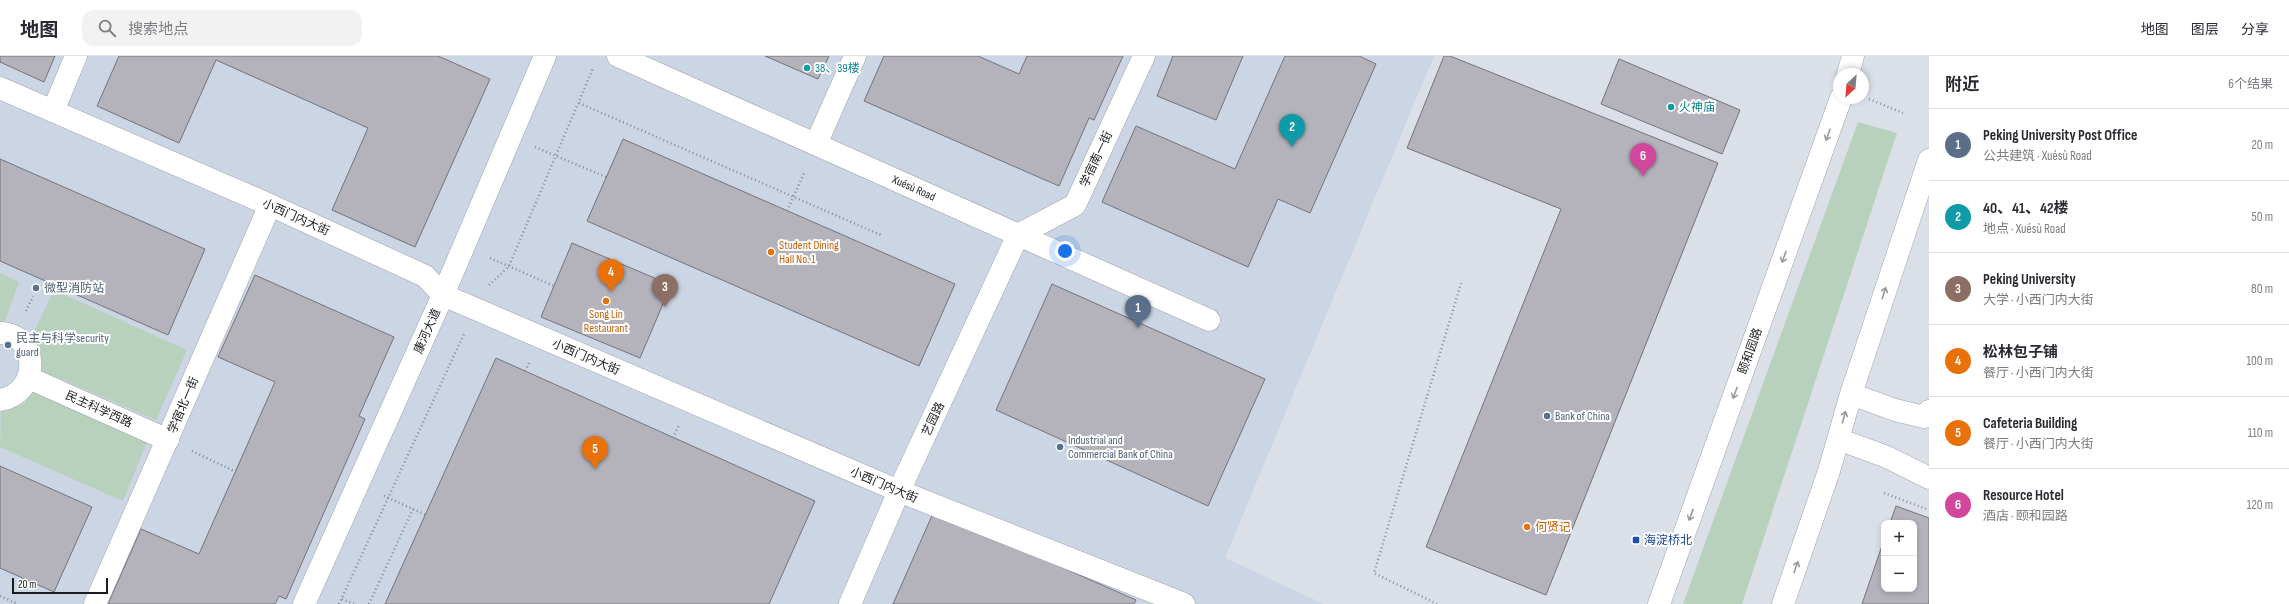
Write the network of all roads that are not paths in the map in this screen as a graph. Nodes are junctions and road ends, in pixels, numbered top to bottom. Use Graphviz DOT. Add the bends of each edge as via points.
graph roads {
  1 [pos="76,56"];
  2 [pos="546,56"];
  3 [pos="618,56"];
  4 [pos="855,56"];
  5 [pos="1144,56"];
  6 [pos="1853,56"];
  7 [pos="1850,68"];
  8 [pos="0,88"];
  9 [pos="1839,104"];
  10 [pos="53,111"];
  11 [pos="816,144"];
  12 [pos="1929,160"];
  13 [pos="270,205"];
  14 [pos="1018,235"];
  15 [pos="443,295"];
  16 [pos="1209,320"];
  17 [pos="0,333"];
  18 [pos="29,378"];
  19 [pos="1851,394"];
  20 [pos="0,400"];
  21 [pos="1929,412"];
  22 [pos="1838,439"];
  23 [pos="168,440"];
  24 [pos="1929,478"];
  25 [pos="899,491"];
  26 [pos="95,604"];
  27 [pos="304,604"];
  28 [pos="850,604"];
  29 [pos="1184,604"];
  30 [pos="1659,604"];
  31 [pos="1783,604"];
  1 -- 10 [label="street"];
  2 -- 15 [label="street, 康河大道"];
  3 -- 11 [label="street, Xuésù Road"];
  4 -- 11 [label="street"];
  5 -- 14 [label="street, 学宿南一街" via="1075,205"];
  6 -- 7 [label="street"];
  8 -- 10 [label="street, 小西门内大街"];
  9 -- 30 [label="street, 颐和园路, one-way"];
  10 -- 13 [label="street, 小西门内大街"];
  11 -- 14 [label="street, Xuésù Road"];
  19 -- 12 [label="street, one-way"];
  13 -- 15 [label="street, 小西门内大街" via="425,276"];
  13 -- 23 [label="street, 学宿北一街"];
  14 -- 16 [label="street, Xuésù Road"];
  14 -- 25 [label="street, 艺园路"];
  15 -- 25 [label="street, 小西门内大街"];
  15 -- 27 [label="street, 康河大道"];
  17 -- 18 [label="street" via="14,337 24,345 31,366"];
  18 -- 20 [label="street" via="18,393"];
  18 -- 23 [label="street, 民主科学西路"];
  19 -- 21 [label="street" via="1895,410 1924,416"];
  22 -- 19 [label="street, one-way"];
  22 -- 24 [label="street" via="1887,457"];
  31 -- 22 [label="street, one-way"];
  23 -- 26 [label="street, 学宿北一街"];
  25 -- 28 [label="street, 艺园路"];
  25 -- 29 [label="street, 小西门内大街"];
}
